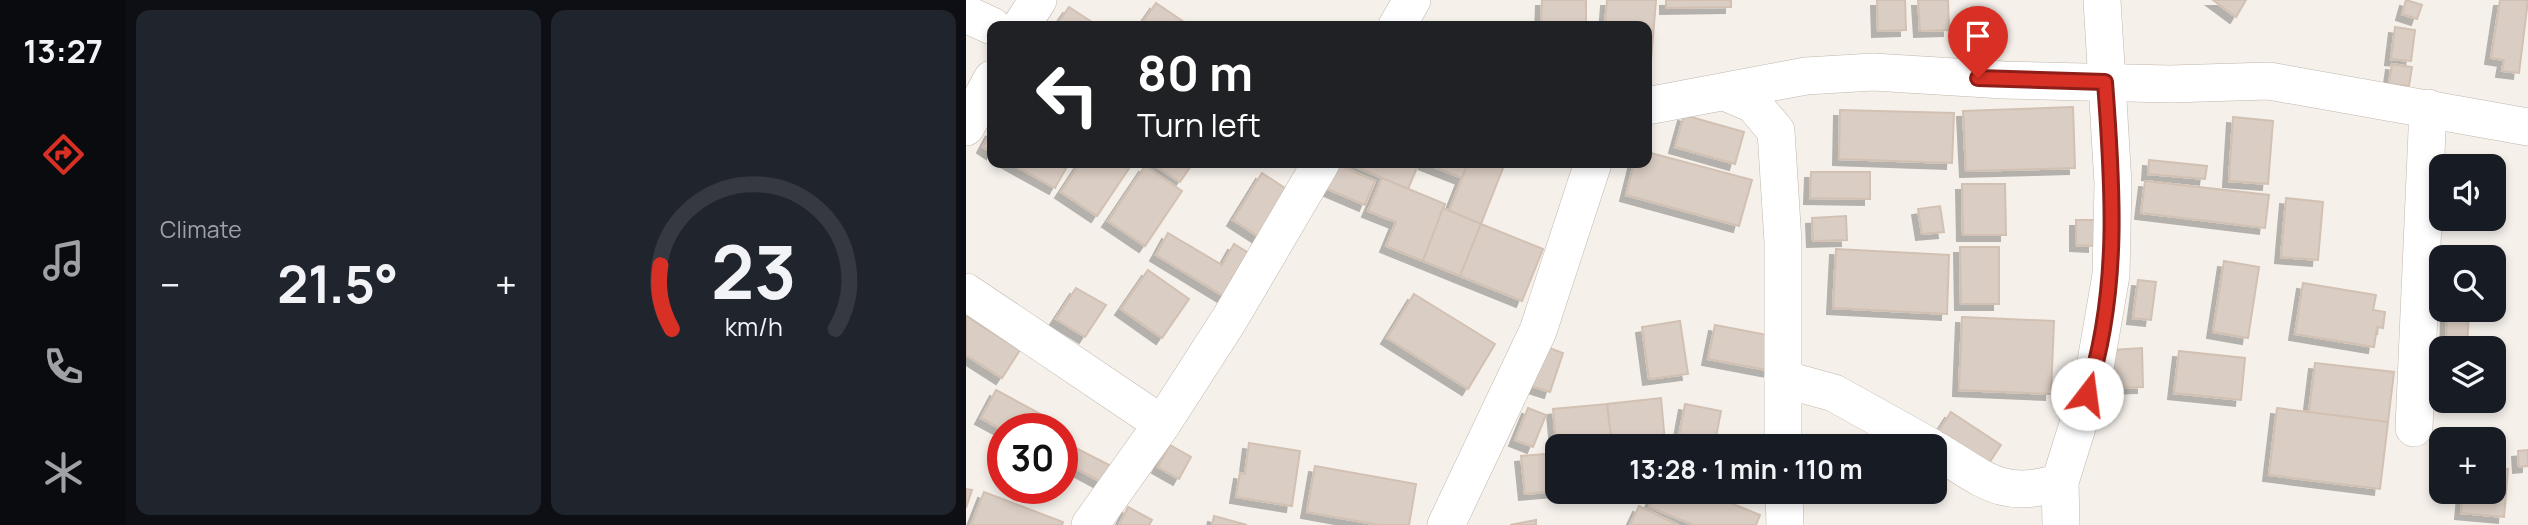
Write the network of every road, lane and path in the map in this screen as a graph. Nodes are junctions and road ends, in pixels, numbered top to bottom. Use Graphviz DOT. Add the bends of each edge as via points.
graph roads {
  1 [pos="1038,0"];
  2 [pos="1412,0"];
  3 [pos="2102,0"];
  4 [pos="966,14"];
  5 [pos="1024,21"];
  6 [pos="1400,21"];
  7 [pos="987,24"];
  8 [pos="2105,82"];
  9 [pos="987,88"];
  10 [pos="1725,92"];
  11 [pos="1652,105"];
  12 [pos="2428,108"];
  13 [pos="966,127"];
  14 [pos="2528,127"];
  15 [pos="1318,168"];
  16 [pos="1591,168"];
  17 [pos="966,292"];
  18 [pos="1783,379"];
  19 [pos="1162,424"];
  20 [pos="2414,428"];
  21 [pos="1783,434"];
  22 [pos="1907,434"];
  23 [pos="1947,457"];
  24 [pos="2060,482"];
  25 [pos="1784,504"];
  26 [pos="1090,525"];
  27 [pos="1446,525"];
  28 [pos="1785,525"];
  29 [pos="2061,525"];
  1 -- 5 [label="street"];
  2 -- 6 [label="street"];
  3 -- 8 [label="street"];
  4 -- 7 [label="street"];
  8 -- 10 [label="street" via="1873,72 1806,76"];
  8 -- 12 [label="street" via="2269,81"];
  8 -- 24 [label="street" via="2113,184 2111,275 2094,373"];
  9 -- 13 [label="street"];
  10 -- 11 [label="street"];
  10 -- 18 [label="street" via="1753,104 1776,131 1783,242"];
  12 -- 14 [label="street"];
  12 -- 20 [label="street"];
  15 -- 19 [label="street"];
  16 -- 27 [label="street" via="1538,331"];
  17 -- 19 [label="street"];
  18 -- 21 [label="street"];
  18 -- 22 [label="street" via="1834,393"];
  19 -- 26 [label="street"];
  23 -- 24 [label="street" via="1995,486 2018,491"];
  24 -- 29 [label="street"];
  25 -- 28 [label="street"];
}
